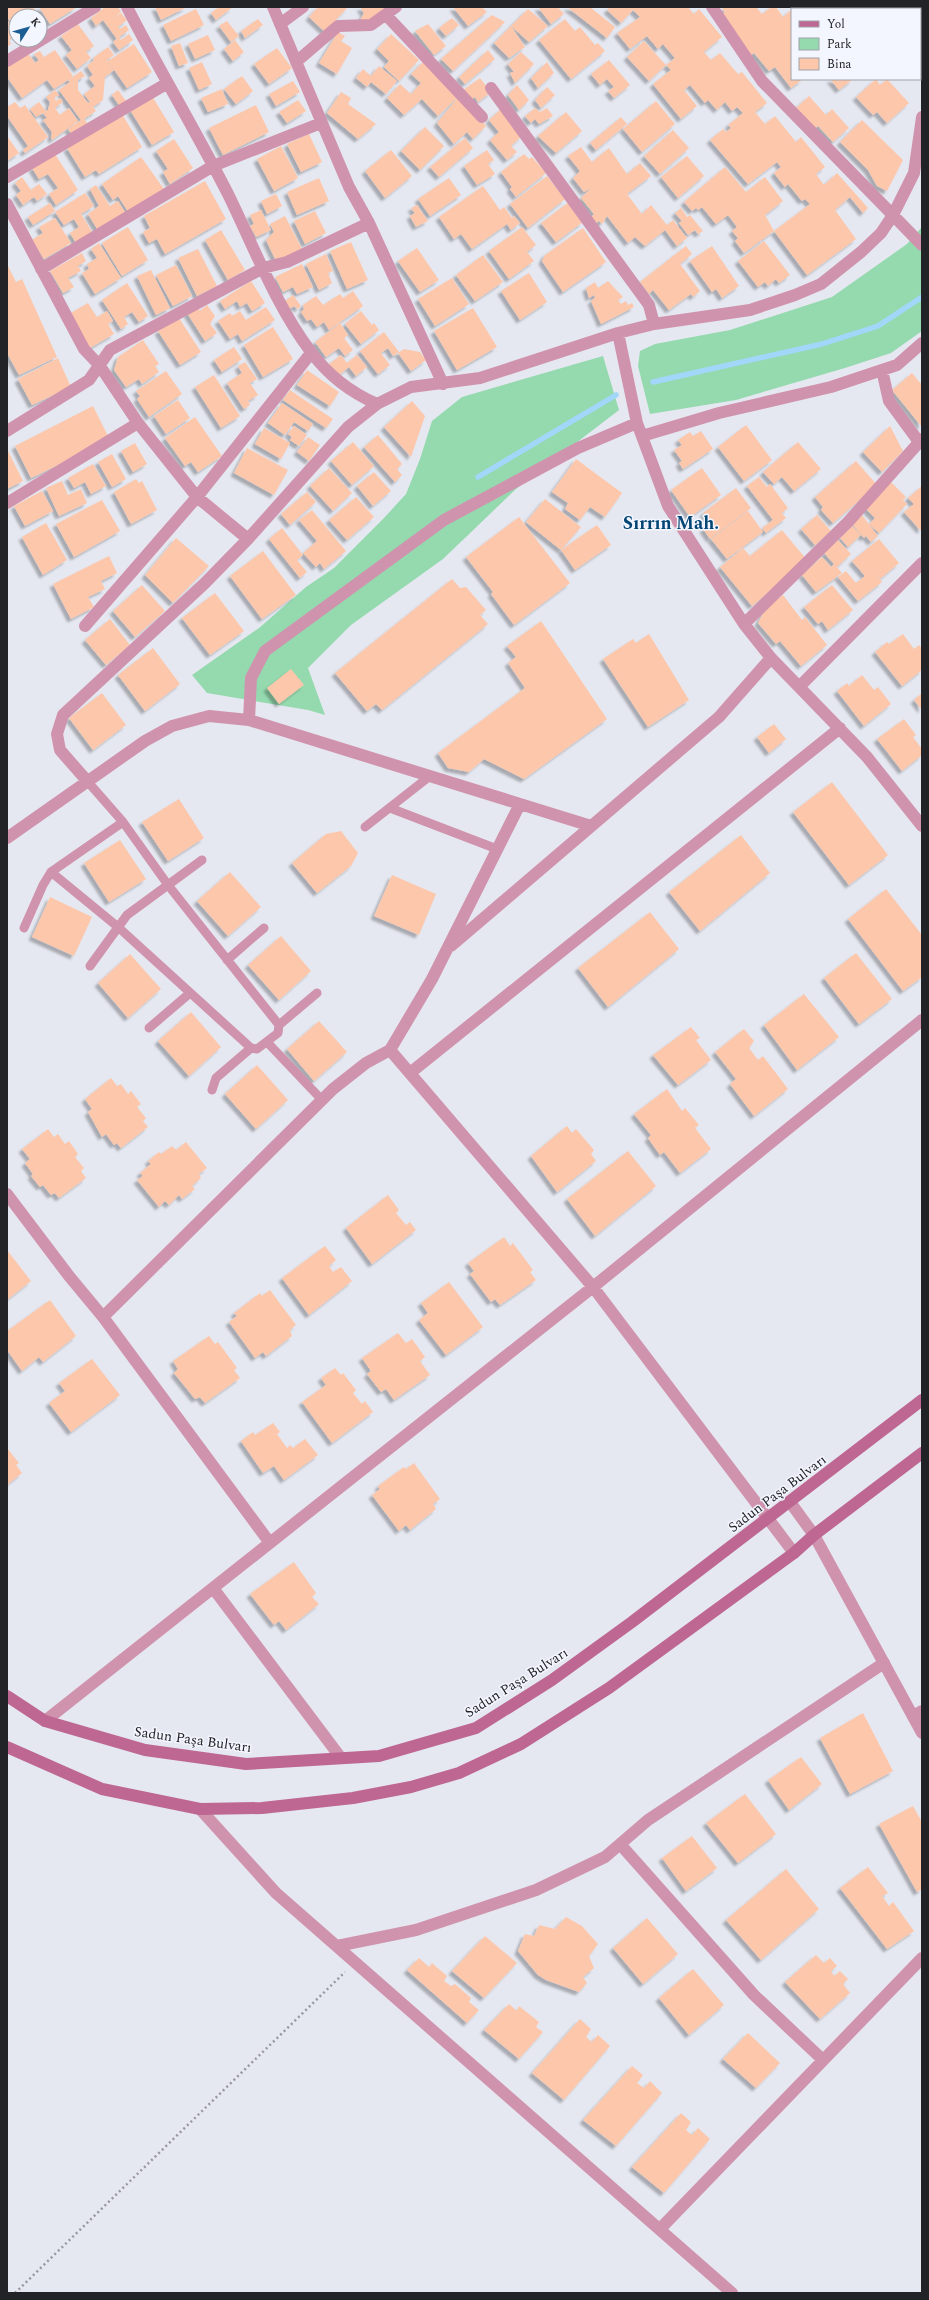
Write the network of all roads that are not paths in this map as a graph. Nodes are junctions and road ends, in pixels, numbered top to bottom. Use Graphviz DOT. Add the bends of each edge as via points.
graph roads {
  1 [pos="95,7"];
  2 [pos="127,7"];
  3 [pos="273,7"];
  4 [pos="303,7"];
  5 [pos="396,7"];
  6 [pos="712,7"];
  7 [pos="386,14"];
  8 [pos="280,24"];
  9 [pos="7,61"];
  10 [pos="296,62"];
  11 [pos="166,84"];
  12 [pos="491,88"];
  13 [pos="482,117"];
  14 [pos="922,117"];
  15 [pos="320,123"];
  16 [pos="213,166"];
  17 [pos="7,177"];
  18 [pos="7,204"];
  19 [pos="893,215"];
  20 [pos="369,224"];
  21 [pos="922,245"];
  22 [pos="263,268"];
  23 [pos="41,269"];
  24 [pos="654,324"];
  25 [pos="618,333"];
  26 [pos="922,343"];
  27 [pos="311,352"];
  28 [pos="100,366"];
  29 [pos="882,370"];
  30 [pos="443,384"];
  31 [pos="377,404"];
  32 [pos="138,423"];
  33 [pos="637,423"];
  34 [pos="7,431"];
  35 [pos="642,436"];
  36 [pos="921,440"];
  37 [pos="197,497"];
  38 [pos="7,503"];
  39 [pos="248,539"];
  40 [pos="922,563"];
  41 [pos="744,624"];
  42 [pos="85,626"];
  43 [pos="771,658"];
  44 [pos="800,686"];
  45 [pos="249,720"];
  46 [pos="840,728"];
  47 [pos="430,776"];
  48 [pos="88,782"];
  49 [pos="520,804"];
  50 [pos="390,808"];
  51 [pos="123,822"];
  52 [pos="591,826"];
  53 [pos="922,826"];
  54 [pos="365,827"];
  55 [pos="7,838"];
  56 [pos="497,849"];
  57 [pos="202,860"];
  58 [pos="51,872"];
  59 [pos="168,885"];
  60 [pos="118,927"];
  61 [pos="24,928"];
  62 [pos="264,928"];
  63 [pos="447,950"];
  64 [pos="227,960"];
  65 [pos="90,966"];
  66 [pos="190,993"];
  67 [pos="317,993"];
  68 [pos="922,1020"];
  69 [pos="279,1025"];
  70 [pos="149,1028"];
  71 [pos="267,1042"];
  72 [pos="251,1048"];
  73 [pos="390,1050"];
  74 [pos="410,1073"];
  75 [pos="212,1090"];
  76 [pos="322,1100"];
  77 [pos="7,1194"];
  78 [pos="593,1287"];
  79 [pos="103,1317"];
  80 [pos="922,1400"];
  81 [pos="922,1454"];
  82 [pos="790,1502"];
  83 [pos="768,1518"];
  84 [pos="814,1535"];
  85 [pos="270,1543"];
  86 [pos="794,1553"];
  87 [pos="213,1588"];
  88 [pos="884,1664"];
  89 [pos="7,1696"];
  90 [pos="917,1714"];
  91 [pos="45,1720"];
  92 [pos="922,1733"];
  93 [pos="7,1747"];
  94 [pos="341,1758"];
  95 [pos="200,1809"];
  96 [pos="620,1844"];
  97 [pos="337,1946"];
  98 [pos="922,1958"];
  99 [pos="823,2060"];
  100 [pos="660,2229"];
  101 [pos="732,2293"];
  1 -- 9 [label="street"];
  2 -- 11 [label="street"];
  3 -- 8 [label="street"];
  4 -- 8 [label="street"];
  5 -- 7 [label="street"];
  6 -- 19 [label="street" via="762,81"];
  7 -- 10 [label="street" via="372,25 338,26"];
  7 -- 13 [label="street"];
  8 -- 10 [label="street"];
  10 -- 15 [label="street"];
  11 -- 16 [label="street"];
  11 -- 17 [label="street"];
  12 -- 24 [label="street" via="649,305"];
  14 -- 19 [label="street" via="914,173"];
  15 -- 16 [label="street"];
  15 -- 20 [label="street"];
  16 -- 22 [label="street"];
  16 -- 23 [label="street"];
  18 -- 23 [label="street"];
  19 -- 21 [label="street"];
  19 -- 24 [label="street" via="881,233 821,284 750,310"];
  20 -- 22 [label="street" via="287,262"];
  20 -- 30 [label="street"];
  22 -- 27 [label="street" via="276,296"];
  22 -- 28 [label="street" via="110,350"];
  23 -- 28 [label="street" via="84,349"];
  24 -- 25 [label="street"];
  25 -- 30 [label="street" via="480,378"];
  25 -- 33 [label="street"];
  26 -- 29 [label="street" via="897,365"];
  27 -- 31 [label="street" via="340,383"];
  27 -- 37 [label="street"];
  28 -- 32 [label="street"];
  28 -- 34 [label="street" via="89,380 77,389"];
  29 -- 35 [label="street" via="831,387 719,413"];
  29 -- 36 [label="street" via="889,401"];
  30 -- 31 [label="street" via="411,387"];
  31 -- 39 [label="street" via="348,427"];
  32 -- 37 [label="street"];
  32 -- 38 [label="street"];
  33 -- 35 [label="street"];
  33 -- 45 [label="street" via="578,448 444,520 265,651 251,678"];
  35 -- 41 [label="street" via="668,506"];
  36 -- 41 [label="street" via="848,522"];
  37 -- 39 [label="street"];
  37 -- 42 [label="street"];
  39 -- 48 [label="street" via="205,583 62,715 57,734 60,750"];
  40 -- 44 [label="street"];
  41 -- 43 [label="street"];
  43 -- 44 [label="street"];
  43 -- 52 [label="street" via="719,718"];
  44 -- 46 [label="street"];
  45 -- 47 [label="street"];
  45 -- 48 [label="street" via="209,716 172,726 144,741"];
  46 -- 53 [label="street" via="867,757"];
  46 -- 74 [label="street"];
  47 -- 49 [label="street"];
  47 -- 50 [label="lane"];
  48 -- 51 [label="lane"];
  48 -- 55 [label="street"];
  49 -- 52 [label="street"];
  49 -- 56 [label="street"];
  50 -- 54 [label="lane"];
  50 -- 56 [label="lane"];
  51 -- 58 [label="lane"];
  51 -- 59 [label="lane"];
  52 -- 63 [label="street"];
  56 -- 63 [label="street"];
  57 -- 59 [label="lane"];
  58 -- 60 [label="lane"];
  58 -- 61 [label="lane"];
  59 -- 60 [label="lane" via="126,915"];
  59 -- 64 [label="lane"];
  60 -- 65 [label="lane"];
  60 -- 66 [label="lane"];
  62 -- 64 [label="lane"];
  63 -- 73 [label="street"];
  64 -- 69 [label="lane"];
  66 -- 70 [label="lane"];
  66 -- 72 [label="lane"];
  67 -- 69 [label="lane"];
  68 -- 78 [label="street"];
  69 -- 71 [label="lane" via="278,1033"];
  71 -- 72 [label="lane" via="257,1049"];
  71 -- 76 [label="lane"];
  72 -- 75 [label="lane" via="216,1078"];
  73 -- 74 [label="street"];
  73 -- 76 [label="street" via="366,1063"];
  74 -- 78 [label="street"];
  76 -- 79 [label="street"];
  77 -- 79 [label="street"];
  78 -- 83 [label="street"];
  78 -- 85 [label="street"];
  79 -- 85 [label="street"];
  80 -- 82 [label="main road, Sadun Paşa Bulvarı"];
  81 -- 84 [label="main road"];
  82 -- 83 [label="main road, Sadun Paşa Bulvarı"];
  82 -- 84 [label="street"];
  83 -- 86 [label="street"];
  83 -- 94 [label="main road, Sadun Paşa Bulvarı" via="552,1680 476,1728 379,1756"];
  84 -- 86 [label="main road"];
  84 -- 88 [label="street"];
  85 -- 87 [label="street"];
  86 -- 95 [label="main road" via="609,1688 521,1744 459,1773 411,1788 353,1798 262,1808"];
  87 -- 91 [label="street"];
  87 -- 94 [label="street"];
  88 -- 90 [label="street"];
  88 -- 96 [label="street" via="648,1820"];
  89 -- 91 [label="main road, Sadun Paşa Bulvarı"];
  90 -- 92 [label="street"];
  91 -- 94 [label="main road, Sadun Paşa Bulvarı" via="145,1750 246,1764"];
  93 -- 95 [label="main road" via="102,1789"];
  95 -- 97 [label="street" via="276,1893"];
  96 -- 97 [label="street" via="605,1857 536,1890 416,1930"];
  96 -- 99 [label="street" via="754,1995"];
  97 -- 100 [label="street"];
  98 -- 99 [label="street"];
  99 -- 100 [label="street"];
  100 -- 101 [label="street"];
}
